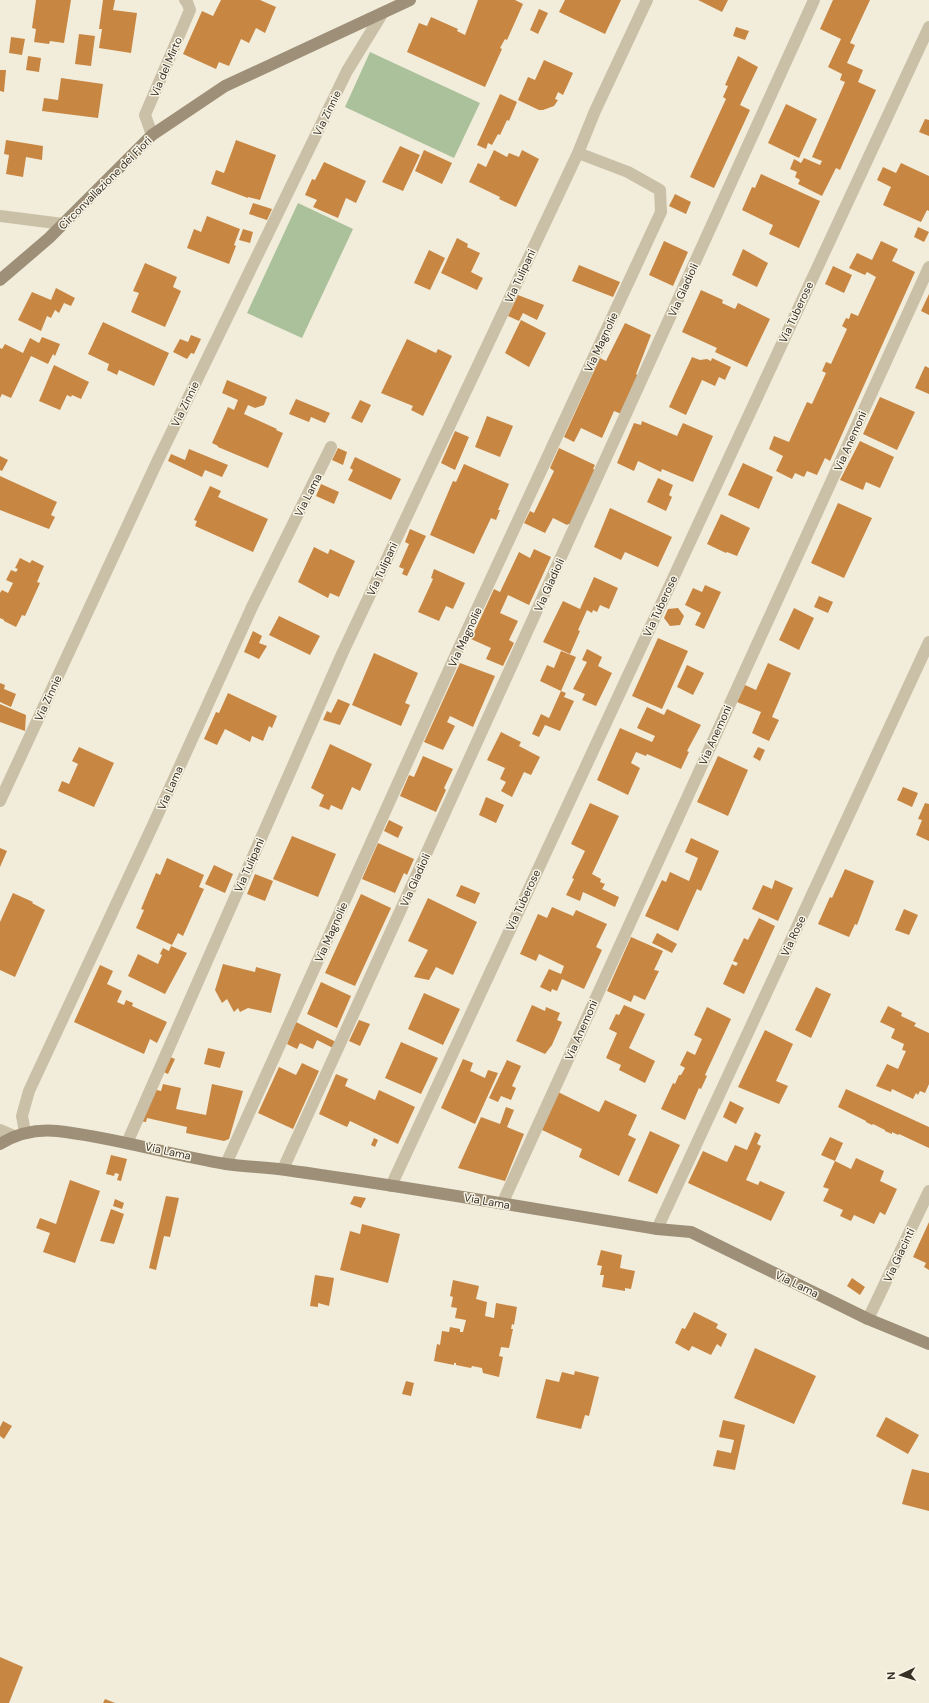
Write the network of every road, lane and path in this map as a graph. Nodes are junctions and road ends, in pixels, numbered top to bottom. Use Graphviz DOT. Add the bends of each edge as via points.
graph roads {
  1 [pos="185,0"];
  2 [pos="410,0"];
  3 [pos="647,0"];
  4 [pos="814,0"];
  5 [pos="382,14"];
  6 [pos="929,27"];
  7 [pos="152,135"];
  8 [pos="578,153"];
  9 [pos="0,216"];
  10 [pos="63,224"];
  11 [pos="929,267"];
  12 [pos="0,280"];
  13 [pos="331,447"];
  14 [pos="929,642"];
  15 [pos="0,801"];
  16 [pos="0,1130"];
  17 [pos="19,1134"];
  18 [pos="127,1143"];
  19 [pos="0,1144"];
  20 [pos="226,1164"];
  21 [pos="283,1169"];
  22 [pos="390,1186"];
  23 [pos="929,1191"];
  24 [pos="502,1204"];
  25 [pos="657,1229"];
  26 [pos="868,1319"];
  27 [pos="929,1344"];
  1 -- 7 [label="street, Via del Mirto" via="190,10 145,114"];
  2 -- 5 [label="street, Circonvallazione dei Fiori"];
  3 -- 8 [label="street, Via Tulipani"];
  4 -- 21 [label="street, Via Gladioli"];
  5 -- 7 [label="street, Circonvallazione dei Fiori" via="225,86"];
  5 -- 15 [label="street, Via Zinnie" via="347,72 161,454"];
  6 -- 22 [label="street, Via Tuberose"];
  7 -- 10 [label="street, Circonvallazione dei Fiori"];
  8 -- 18 [label="street, Via Tulipani" via="342,654"];
  8 -- 20 [label="street, Via Magnolie" via="628,172 660,190 661,212 454,659"];
  9 -- 10 [label="street"];
  10 -- 12 [label="street, Circonvallazione dei Fiori"];
  11 -- 24 [label="street, Via Anemoni"];
  13 -- 17 [label="street, Via Lama" via="252,607 28,1091"];
  14 -- 25 [label="street, Via Rose"];
  16 -- 17 [label="street"];
  17 -- 18 [label="street, Via Lama" via="56,1131"];
  17 -- 19 [label="street, Via Lama"];
  18 -- 20 [label="street, Via Lama"];
  20 -- 21 [label="street, Via Lama"];
  21 -- 22 [label="street, Via Lama"];
  22 -- 24 [label="street, Via Lama"];
  23 -- 26 [label="street, Via Giacinti"];
  24 -- 25 [label="street, Via Lama"];
  25 -- 26 [label="street, Via Lama" via="691,1232"];
  26 -- 27 [label="street, Via Lama"];
}
